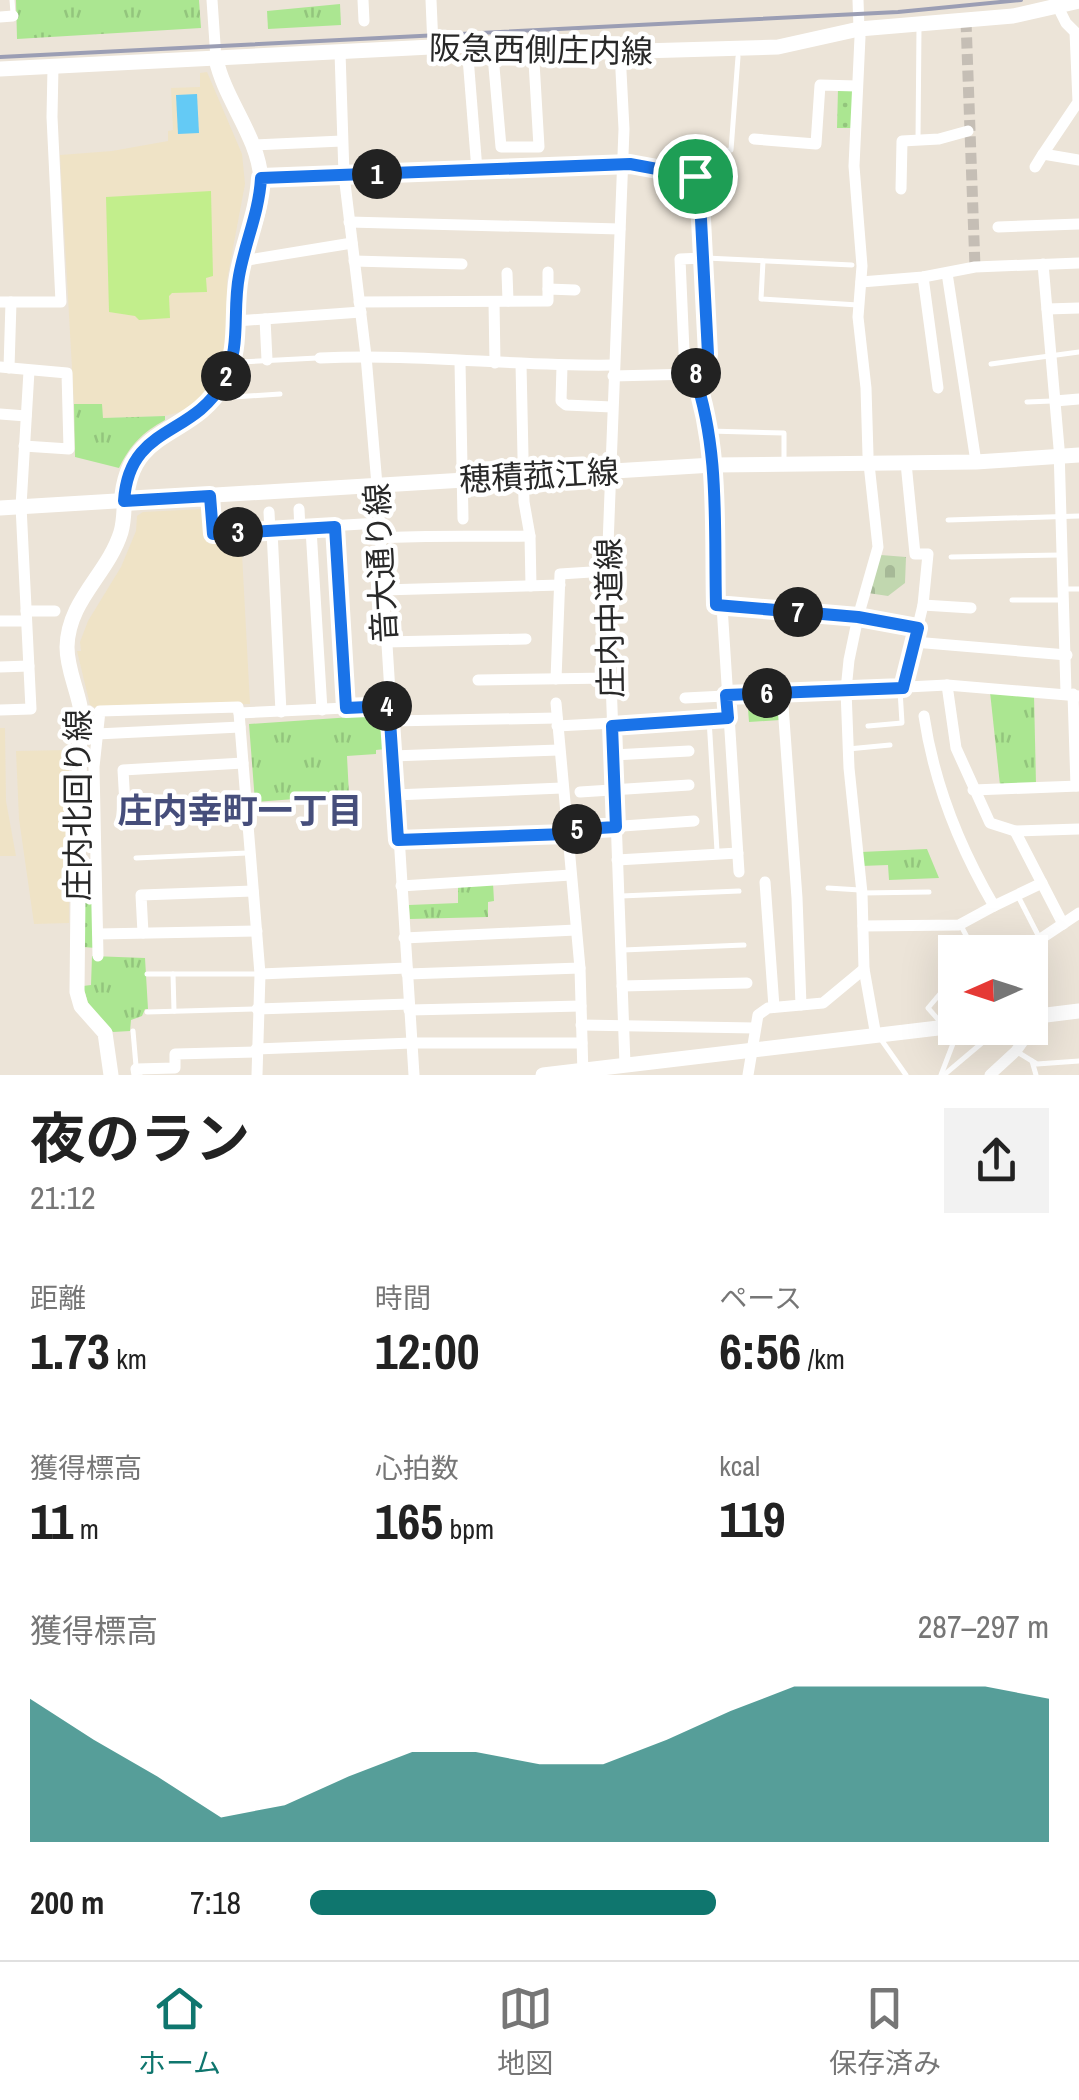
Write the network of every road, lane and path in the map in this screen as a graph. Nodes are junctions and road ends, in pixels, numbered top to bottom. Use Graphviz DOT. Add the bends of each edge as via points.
graph roads {
  1 [pos="12,0"];
  2 [pos="212,0"];
  3 [pos="363,0"];
  4 [pos="431,0"];
  5 [pos="858,0"];
  6 [pos="1079,1"];
  7 [pos="1058,7"];
  8 [pos="6,16"];
  9 [pos="366,22"];
  10 [pos="918,24"];
  11 [pos="860,33"];
  12 [pos="492,44"];
  13 [pos="468,45"];
  14 [pos="533,45"];
  15 [pos="433,46"];
  16 [pos="340,52"];
  17 [pos="620,52"];
  18 [pos="738,57"];
  19 [pos="216,60"];
  20 [pos="53,67"];
  21 [pos="0,70"];
  22 [pos="857,86"];
  23 [pos="1078,102"];
  24 [pos="968,132"];
  25 [pos="754,140"];
  26 [pos="918,140"];
  27 [pos="342,141"];
  28 [pos="253,145"];
  29 [pos="1043,154"];
  30 [pos="1079,160"];
  31 [pos="622,166"];
  32 [pos="1034,167"];
  33 [pos="477,170"];
  34 [pos="344,175"];
  35 [pos="701,175"];
  36 [pos="261,178"];
  37 [pos="901,189"];
  38 [pos="349,222"];
  39 [pos="1079,224"];
  40 [pos="998,226"];
  41 [pos="620,228"];
  42 [pos="352,243"];
  43 [pos="703,258"];
  44 [pos="242,261"];
  45 [pos="763,261"];
  46 [pos="354,262"];
  47 [pos="462,264"];
  48 [pos="1043,264"];
  49 [pos="1079,264"];
  50 [pos="852,265"];
  51 [pos="548,272"];
  52 [pos="507,273"];
  53 [pos="946,273"];
  54 [pos="923,277"];
  55 [pos="864,282"];
  56 [pos="548,289"];
  57 [pos="575,290"];
  58 [pos="6,302"];
  59 [pos="501,302"];
  60 [pos="858,305"];
  61 [pos="360,307"];
  62 [pos="1079,308"];
  63 [pos="1047,309"];
  64 [pos="265,319"];
  65 [pos="236,320"];
  66 [pos="1079,352"];
  67 [pos="1051,354"];
  68 [pos="366,356"];
  69 [pos="320,358"];
  70 [pos="267,360"];
  71 [pos="240,362"];
  72 [pos="460,362"];
  73 [pos="495,364"];
  74 [pos="521,364"];
  75 [pos="991,364"];
  76 [pos="562,366"];
  77 [pos="5,368"];
  78 [pos="30,370"];
  79 [pos="613,371"];
  80 [pos="689,374"];
  81 [pos="938,388"];
  82 [pos="280,394"];
  83 [pos="213,398"];
  84 [pos="1079,400"];
  85 [pos="1055,401"];
  86 [pos="1026,402"];
  87 [pos="612,407"];
  88 [pos="0,414"];
  89 [pos="26,416"];
  90 [pos="709,431"];
  91 [pos="24,446"];
  92 [pos="1079,454"];
  93 [pos="1059,457"];
  94 [pos="868,460"];
  95 [pos="976,462"];
  96 [pos="906,463"];
  97 [pos="784,465"];
  98 [pos="713,466"];
  99 [pos="610,472"];
  100 [pos="523,477"];
  101 [pos="461,480"];
  102 [pos="377,485"];
  103 [pos="210,496"];
  104 [pos="124,501"];
  105 [pos="21,506"];
  106 [pos="0,508"];
  107 [pos="299,509"];
  108 [pos="269,512"];
  109 [pos="1079,516"];
  110 [pos="1062,518"];
  111 [pos="463,519"];
  112 [pos="948,520"];
  113 [pos="379,523"];
  114 [pos="335,527"];
  115 [pos="305,529"];
  116 [pos="271,531"];
  117 [pos="530,536"];
  118 [pos="380,538"];
  119 [pos="1063,556"];
  120 [pos="950,557"];
  121 [pos="606,571"];
  122 [pos="560,585"];
  123 [pos="532,586"];
  124 [pos="1079,589"];
  125 [pos="382,590"];
  126 [pos="1065,594"];
  127 [pos="1012,600"];
  128 [pos="923,605"];
  129 [pos="722,606"];
  130 [pos="970,608"];
  131 [pos="55,611"];
  132 [pos="26,616"];
  133 [pos="858,617"];
  134 [pos="0,621"];
  135 [pos="918,628"];
  136 [pos="526,639"];
  137 [pos="384,642"];
  138 [pos="914,642"];
  139 [pos="1067,655"];
  140 [pos="28,666"];
  141 [pos="0,667"];
  142 [pos="610,678"];
  143 [pos="556,679"];
  144 [pos="478,680"];
  145 [pos="947,685"];
  146 [pos="902,688"];
  147 [pos="846,690"];
  148 [pos="782,692"];
  149 [pos="1073,694"];
  150 [pos="726,695"];
  151 [pos="686,698"];
  152 [pos="556,703"];
  153 [pos="389,706"];
  154 [pos="346,708"];
  155 [pos="0,710"];
  156 [pos="322,710"];
  157 [pos="282,712"];
  158 [pos="239,713"];
  159 [pos="924,716"];
  160 [pos="728,718"];
  161 [pos="709,719"];
  162 [pos="390,721"];
  163 [pos="557,722"];
  164 [pos="612,726"];
  165 [pos="868,726"];
  166 [pos="240,727"];
  167 [pos="97,734"];
  168 [pos="890,746"];
  169 [pos="956,748"];
  170 [pos="848,749"];
  171 [pos="559,750"];
  172 [pos="689,752"];
  173 [pos="614,755"];
  174 [pos="392,756"];
  175 [pos="930,756"];
  176 [pos="243,763"];
  177 [pos="689,785"];
  178 [pos="1077,786"];
  179 [pos="562,788"];
  180 [pos="615,790"];
  181 [pos="973,790"];
  182 [pos="580,792"];
  183 [pos="394,795"];
  184 [pos="249,815"];
  185 [pos="694,820"];
  186 [pos="616,827"];
  187 [pos="1079,829"];
  188 [pos="1015,830"];
  189 [pos="566,832"];
  190 [pos="398,840"];
  191 [pos="250,853"];
  192 [pos="738,853"];
  193 [pos="718,854"];
  194 [pos="136,858"];
  195 [pos="617,860"];
  196 [pos="96,866"];
  197 [pos="738,872"];
  198 [pos="571,876"];
  199 [pos="78,882"];
  200 [pos="765,882"];
  201 [pos="1042,883"];
  202 [pos="401,886"];
  203 [pos="828,888"];
  204 [pos="253,891"];
  205 [pos="739,891"];
  206 [pos="862,891"];
  207 [pos="929,892"];
  208 [pos="1017,895"];
  209 [pos="618,896"];
  210 [pos="994,906"];
  211 [pos="1079,913"];
  212 [pos="960,924"];
  213 [pos="1063,924"];
  214 [pos="863,926"];
  215 [pos="576,930"];
  216 [pos="257,932"];
  217 [pos="143,933"];
  218 [pos="98,934"];
  219 [pos="966,935"];
  220 [pos="1039,935"];
  221 [pos="1047,935"];
  222 [pos="404,938"];
  223 [pos="744,945"];
  224 [pos="620,950"];
  225 [pos="98,956"];
  226 [pos="580,968"];
  227 [pos="864,970"];
  228 [pos="407,971"];
  229 [pos="147,974"];
  230 [pos="173,974"];
  231 [pos="260,974"];
  232 [pos="747,983"];
  233 [pos="622,986"];
  234 [pos="938,996"];
  235 [pos="802,1005"];
  236 [pos="581,1006"];
  237 [pos="409,1007"];
  238 [pos="774,1008"];
  239 [pos="257,1009"];
  240 [pos="174,1011"];
  241 [pos="147,1012"];
  242 [pos="1079,1012"];
  243 [pos="1048,1016"];
  244 [pos="938,1017"];
  245 [pos="581,1025"];
  246 [pos="623,1025"];
  247 [pos="755,1028"];
  248 [pos="938,1028"];
  249 [pos="132,1031"];
  250 [pos="877,1036"];
  251 [pos="412,1043"];
  252 [pos="582,1043"];
  253 [pos="953,1045"];
  254 [pos="979,1045"];
  255 [pos="1020,1045"];
  256 [pos="750,1050"];
  257 [pos="256,1051"];
  258 [pos="1016,1052"];
  259 [pos="1079,1060"];
  260 [pos="1032,1061"];
  261 [pos="629,1068"];
  262 [pos="137,1072"];
  263 [pos="582,1072"];
  264 [pos="552,1074"];
  265 [pos="993,1074"];
  266 [pos="111,1075"];
  267 [pos="258,1075"];
  268 [pos="414,1075"];
  269 [pos="543,1075"];
  270 [pos="748,1075"];
  271 [pos="906,1075"];
  272 [pos="942,1075"];
  273 [pos="1036,1075"];
  1 -- 8 [label="lane"];
  2 -- 19 [label="street"];
  3 -- 9 [label="street"];
  4 -- 15 [label="street"];
  5 -- 11 [label="street"];
  6 -- 7 [label="street, 阪急西側庄内線"];
  7 -- 10 [label="street, 阪急西側庄内線"];
  7 -- 23 [label="street" via="1075,32"];
  10 -- 11 [label="street, 阪急西側庄内線"];
  10 -- 26 [label="lane"];
  11 -- 17 [label="street, 阪急西側庄内線" via="778,47"];
  11 -- 22 [label="street"];
  12 -- 13 [label="street, 阪急西側庄内線"];
  12 -- 14 [label="street, 阪急西側庄内線"];
  12 -- 14 [label="street" via="501,148 539,147"];
  13 -- 15 [label="street, 阪急西側庄内線"];
  13 -- 33 [label="street"];
  14 -- 17 [label="street, 阪急西側庄内線"];
  15 -- 16 [label="street, 阪急西側庄内線"];
  16 -- 19 [label="street, 阪急西側庄内線"];
  16 -- 27 [label="street, 音大通り線"];
  17 -- 31 [label="street, 庄内中道線"];
  18 -- 35 [label="lane" via="731,150 699,152"];
  19 -- 20 [label="street, 阪急西側庄内線"];
  19 -- 28 [label="street, 庄内北回り線"];
  20 -- 21 [label="street, 阪急西側庄内線"];
  20 -- 58 [label="street" via="61,302"];
  22 -- 25 [label="street" via="820,85 816,144"];
  22 -- 55 [label="street" via="854,166"];
  23 -- 29 [label="street"];
  24 -- 26 [label="street"];
  26 -- 37 [label="street" via="902,141"];
  27 -- 28 [label="street"];
  27 -- 34 [label="street, 音大通り線"];
  28 -- 36 [label="street, 庄内北回り線"];
  29 -- 30 [label="street"];
  29 -- 32 [label="street"];
  31 -- 33 [label="street"];
  31 -- 35 [label="street"];
  31 -- 41 [label="street, 庄内中道線"];
  33 -- 34 [label="street"];
  34 -- 36 [label="street"];
  34 -- 38 [label="street, 音大通り線"];
  35 -- 43 [label="street"];
  36 -- 44 [label="street, 庄内北回り線"];
  38 -- 41 [label="street"];
  38 -- 42 [label="street, 音大通り線"];
  39 -- 40 [label="street"];
  41 -- 79 [label="street, 庄内中道線"];
  42 -- 44 [label="street"];
  42 -- 46 [label="street, 音大通り線"];
  43 -- 45 [label="lane"];
  43 -- 80 [label="street" via="708,354 706,366"];
  43 -- 80 [label="street" via="680,258"];
  44 -- 65 [label="street, 庄内北回り線"];
  45 -- 50 [label="lane"];
  45 -- 60 [label="lane" via="761,298"];
  46 -- 47 [label="street"];
  46 -- 61 [label="street, 音大通り線"];
  48 -- 49 [label="street"];
  48 -- 53 [label="street"];
  48 -- 63 [label="street"];
  51 -- 56 [label="street"];
  52 -- 59 [label="street"];
  53 -- 54 [label="street"];
  53 -- 95 [label="street"];
  54 -- 55 [label="street"];
  54 -- 81 [label="street"];
  55 -- 60 [label="street"];
  56 -- 57 [label="street"];
  56 -- 59 [label="street" via="548,301"];
  58 -- 77 [label="street"];
  59 -- 61 [label="street"];
  59 -- 73 [label="street"];
  60 -- 94 [label="street"];
  61 -- 64 [label="street"];
  61 -- 68 [label="street, 音大通り線"];
  62 -- 63 [label="street"];
  63 -- 67 [label="street"];
  64 -- 65 [label="street"];
  64 -- 70 [label="street"];
  65 -- 83 [label="street, 庄内北回り線" via="232,362"];
  66 -- 67 [label="lane"];
  67 -- 75 [label="lane"];
  67 -- 85 [label="street"];
  68 -- 69 [label="street"];
  68 -- 72 [label="street"];
  68 -- 102 [label="street, 音大通り線"];
  69 -- 70 [label="lane"];
  70 -- 71 [label="lane"];
  72 -- 73 [label="street"];
  72 -- 101 [label="street"];
  73 -- 74 [label="street"];
  74 -- 76 [label="street"];
  74 -- 100 [label="street"];
  76 -- 79 [label="street"];
  76 -- 87 [label="street" via="566,405"];
  77 -- 78 [label="street"];
  78 -- 89 [label="street"];
  78 -- 91 [label="street" via="67,372 69,448"];
  79 -- 80 [label="street"];
  79 -- 87 [label="street, 庄内中道線"];
  80 -- 90 [label="street"];
  82 -- 83 [label="lane"];
  83 -- 104 [label="street, 庄内北回り線" via="143,449 128,472"];
  84 -- 85 [label="street"];
  85 -- 86 [label="lane"];
  85 -- 93 [label="street"];
  87 -- 99 [label="street, 庄内中道線"];
  88 -- 89 [label="street"];
  89 -- 91 [label="street"];
  90 -- 97 [label="lane" via="784,434"];
  90 -- 98 [label="street"];
  91 -- 105 [label="street"];
  92 -- 93 [label="street, 穂積菰江線"];
  93 -- 95 [label="street, 穂積菰江線"];
  93 -- 110 [label="street"];
  94 -- 96 [label="street, 穂積菰江線"];
  94 -- 97 [label="street, 穂積菰江線"];
  94 -- 133 [label="street" via="878,548"];
  95 -- 96 [label="street, 穂積菰江線"];
  96 -- 128 [label="street" via="914,554 928,554"];
  97 -- 98 [label="street, 穂積菰江線"];
  98 -- 99 [label="street, 穂積菰江線"];
  98 -- 129 [label="street" via="716,605"];
  99 -- 100 [label="street, 穂積菰江線"];
  99 -- 121 [label="street, 庄内中道線"];
  100 -- 101 [label="street, 穂積菰江線"];
  100 -- 117 [label="street"];
  101 -- 102 [label="street, 穂積菰江線"];
  101 -- 111 [label="street"];
  102 -- 103 [label="street, 穂積菰江線"];
  102 -- 113 [label="street, 音大通り線"];
  103 -- 104 [label="street, 穂積菰江線"];
  103 -- 116 [label="street" via="213,534"];
  104 -- 105 [label="street, 穂積菰江線"];
  104 -- 199 [label="street, 庄内北回り線" via="121,533 69,626 68,663 80,706"];
  105 -- 106 [label="street, 穂積菰江線"];
  105 -- 132 [label="street"];
  107 -- 115 [label="street"];
  108 -- 116 [label="street"];
  109 -- 110 [label="lane"];
  110 -- 112 [label="lane"];
  110 -- 119 [label="street"];
  113 -- 114 [label="street"];
  113 -- 118 [label="street, 音大通り線"];
  114 -- 115 [label="street"];
  114 -- 154 [label="street"];
  115 -- 116 [label="street"];
  115 -- 156 [label="street"];
  116 -- 157 [label="street"];
  117 -- 118 [label="street"];
  117 -- 123 [label="street"];
  118 -- 125 [label="street, 音大通り線"];
  119 -- 120 [label="lane"];
  119 -- 126 [label="street"];
  121 -- 122 [label="street" via="560,574"];
  121 -- 142 [label="street, 庄内中道線"];
  122 -- 123 [label="street"];
  122 -- 143 [label="street"];
  123 -- 125 [label="street"];
  124 -- 126 [label="lane"];
  125 -- 137 [label="street, 音大通り線"];
  126 -- 127 [label="lane"];
  126 -- 139 [label="street"];
  128 -- 130 [label="street"];
  128 -- 135 [label="street"];
  129 -- 133 [label="street"];
  129 -- 150 [label="street"];
  131 -- 132 [label="street"];
  132 -- 134 [label="street"];
  132 -- 140 [label="street"];
  133 -- 135 [label="street"];
  133 -- 147 [label="street"];
  135 -- 138 [label="street"];
  136 -- 137 [label="street"];
  137 -- 153 [label="street, 音大通り線"];
  138 -- 139 [label="street"];
  138 -- 146 [label="street"];
  139 -- 149 [label="street"];
  140 -- 141 [label="street"];
  140 -- 155 [label="street" via="31,709"];
  142 -- 143 [label="street"];
  142 -- 164 [label="street, 庄内中道線"];
  143 -- 144 [label="street"];
  145 -- 146 [label="street"];
  145 -- 149 [label="street"];
  145 -- 169 [label="street"];
  146 -- 147 [label="street"];
  146 -- 165 [label="lane" via="902,723"];
  147 -- 148 [label="street"];
  147 -- 170 [label="street"];
  148 -- 150 [label="street"];
  148 -- 235 [label="street"];
  149 -- 178 [label="street"];
  150 -- 151 [label="street"];
  150 -- 160 [label="street"];
  152 -- 163 [label="street"];
  153 -- 154 [label="street"];
  153 -- 162 [label="street, 音大通り線"];
  154 -- 156 [label="street"];
  156 -- 157 [label="street"];
  157 -- 158 [label="street"];
  158 -- 166 [label="street"];
  158 -- 167 [label="street" via="238,707 100,711"];
  159 -- 175 [label="street"];
  160 -- 161 [label="street"];
  160 -- 192 [label="street"];
  161 -- 164 [label="street"];
  161 -- 193 [label="lane"];
  162 -- 163 [label="street"];
  162 -- 174 [label="street, 音大通り線"];
  163 -- 164 [label="street"];
  163 -- 171 [label="street"];
  164 -- 173 [label="street, 庄内中道線"];
  166 -- 167 [label="street"];
  166 -- 176 [label="street"];
  167 -- 196 [label="street"];
  168 -- 170 [label="lane"];
  169 -- 175 [label="street"];
  169 -- 181 [label="street"];
  170 -- 206 [label="street"];
  171 -- 174 [label="street"];
  171 -- 179 [label="street"];
  172 -- 173 [label="street"];
  173 -- 180 [label="street, 庄内中道線"];
  174 -- 183 [label="street, 音大通り線"];
  175 -- 210 [label="street" via="968,861"];
  176 -- 184 [label="street"];
  176 -- 184 [label="street" via="123,770 126,822"];
  177 -- 180 [label="street"];
  178 -- 181 [label="street"];
  179 -- 183 [label="street"];
  179 -- 189 [label="street"];
  180 -- 182 [label="street"];
  180 -- 186 [label="street, 庄内中道線"];
  181 -- 188 [label="street" via="990,823"];
  183 -- 190 [label="street, 音大通り線"];
  184 -- 191 [label="street"];
  185 -- 186 [label="street"];
  186 -- 189 [label="street"];
  186 -- 195 [label="street, 庄内中道線"];
  187 -- 188 [label="street"];
  188 -- 201 [label="street"];
  189 -- 190 [label="street"];
  189 -- 198 [label="street"];
  190 -- 202 [label="street, 音大通り線"];
  191 -- 194 [label="lane"];
  191 -- 204 [label="street"];
  192 -- 193 [label="street"];
  192 -- 197 [label="street"];
  193 -- 195 [label="street"];
  195 -- 209 [label="street, 庄内中道線"];
  196 -- 199 [label="street"];
  196 -- 218 [label="street"];
  198 -- 202 [label="street"];
  198 -- 215 [label="street"];
  199 -- 266 [label="street, 庄内北回り線" via="77,992 106,1033"];
  200 -- 238 [label="street"];
  201 -- 208 [label="street"];
  201 -- 213 [label="street"];
  202 -- 222 [label="street, 音大通り線"];
  203 -- 206 [label="lane"];
  204 -- 216 [label="street"];
  204 -- 217 [label="street" via="141,895"];
  205 -- 209 [label="lane"];
  206 -- 207 [label="lane"];
  206 -- 214 [label="street"];
  208 -- 210 [label="street"];
  208 -- 220 [label="lane"];
  209 -- 224 [label="street, 庄内中道線"];
  210 -- 212 [label="street"];
  211 -- 213 [label="street"];
  212 -- 214 [label="street"];
  212 -- 219 [label="lane"];
  213 -- 221 [label="street"];
  214 -- 227 [label="street"];
  215 -- 222 [label="street"];
  215 -- 226 [label="street"];
  216 -- 217 [label="street"];
  216 -- 231 [label="street"];
  217 -- 218 [label="street"];
  218 -- 225 [label="street"];
  222 -- 228 [label="street, 音大通り線"];
  223 -- 224 [label="lane"];
  224 -- 233 [label="street, 庄内中道線"];
  226 -- 228 [label="street"];
  226 -- 236 [label="street"];
  227 -- 235 [label="street" via="823,1004"];
  227 -- 250 [label="street"];
  228 -- 231 [label="street"];
  228 -- 237 [label="street, 音大通り線"];
  229 -- 230 [label="lane"];
  230 -- 231 [label="lane"];
  230 -- 240 [label="lane"];
  231 -- 239 [label="street"];
  232 -- 233 [label="street"];
  233 -- 246 [label="street, 庄内中道線"];
  234 -- 244 [label="lane" via="928,1008"];
  235 -- 238 [label="street"];
  236 -- 237 [label="street"];
  236 -- 245 [label="street"];
  237 -- 239 [label="street"];
  237 -- 251 [label="street, 音大通り線"];
  238 -- 247 [label="street" via="758,1014"];
  239 -- 240 [label="lane"];
  239 -- 257 [label="street"];
  240 -- 241 [label="lane"];
  242 -- 243 [label="street"];
  245 -- 246 [label="street"];
  245 -- 252 [label="street"];
  246 -- 247 [label="street"];
  246 -- 261 [label="street, 庄内中道線"];
  247 -- 256 [label="street"];
  248 -- 250 [label="street"];
  249 -- 262 [label="lane"];
  250 -- 256 [label="street"];
  250 -- 271 [label="lane"];
  251 -- 252 [label="street"];
  251 -- 257 [label="street"];
  251 -- 268 [label="street, 音大通り線"];
  252 -- 263 [label="street"];
  253 -- 272 [label="lane"];
  254 -- 272 [label="lane"];
  255 -- 258 [label="street"];
  256 -- 261 [label="street"];
  256 -- 270 [label="street"];
  257 -- 262 [label="street" via="175,1054 176,1068"];
  257 -- 267 [label="street"];
  258 -- 260 [label="lane"];
  258 -- 265 [label="street"];
  259 -- 260 [label="lane"];
  260 -- 273 [label="lane"];
  261 -- 263 [label="street"];
  263 -- 264 [label="street"];
  264 -- 269 [label="street"];
}
